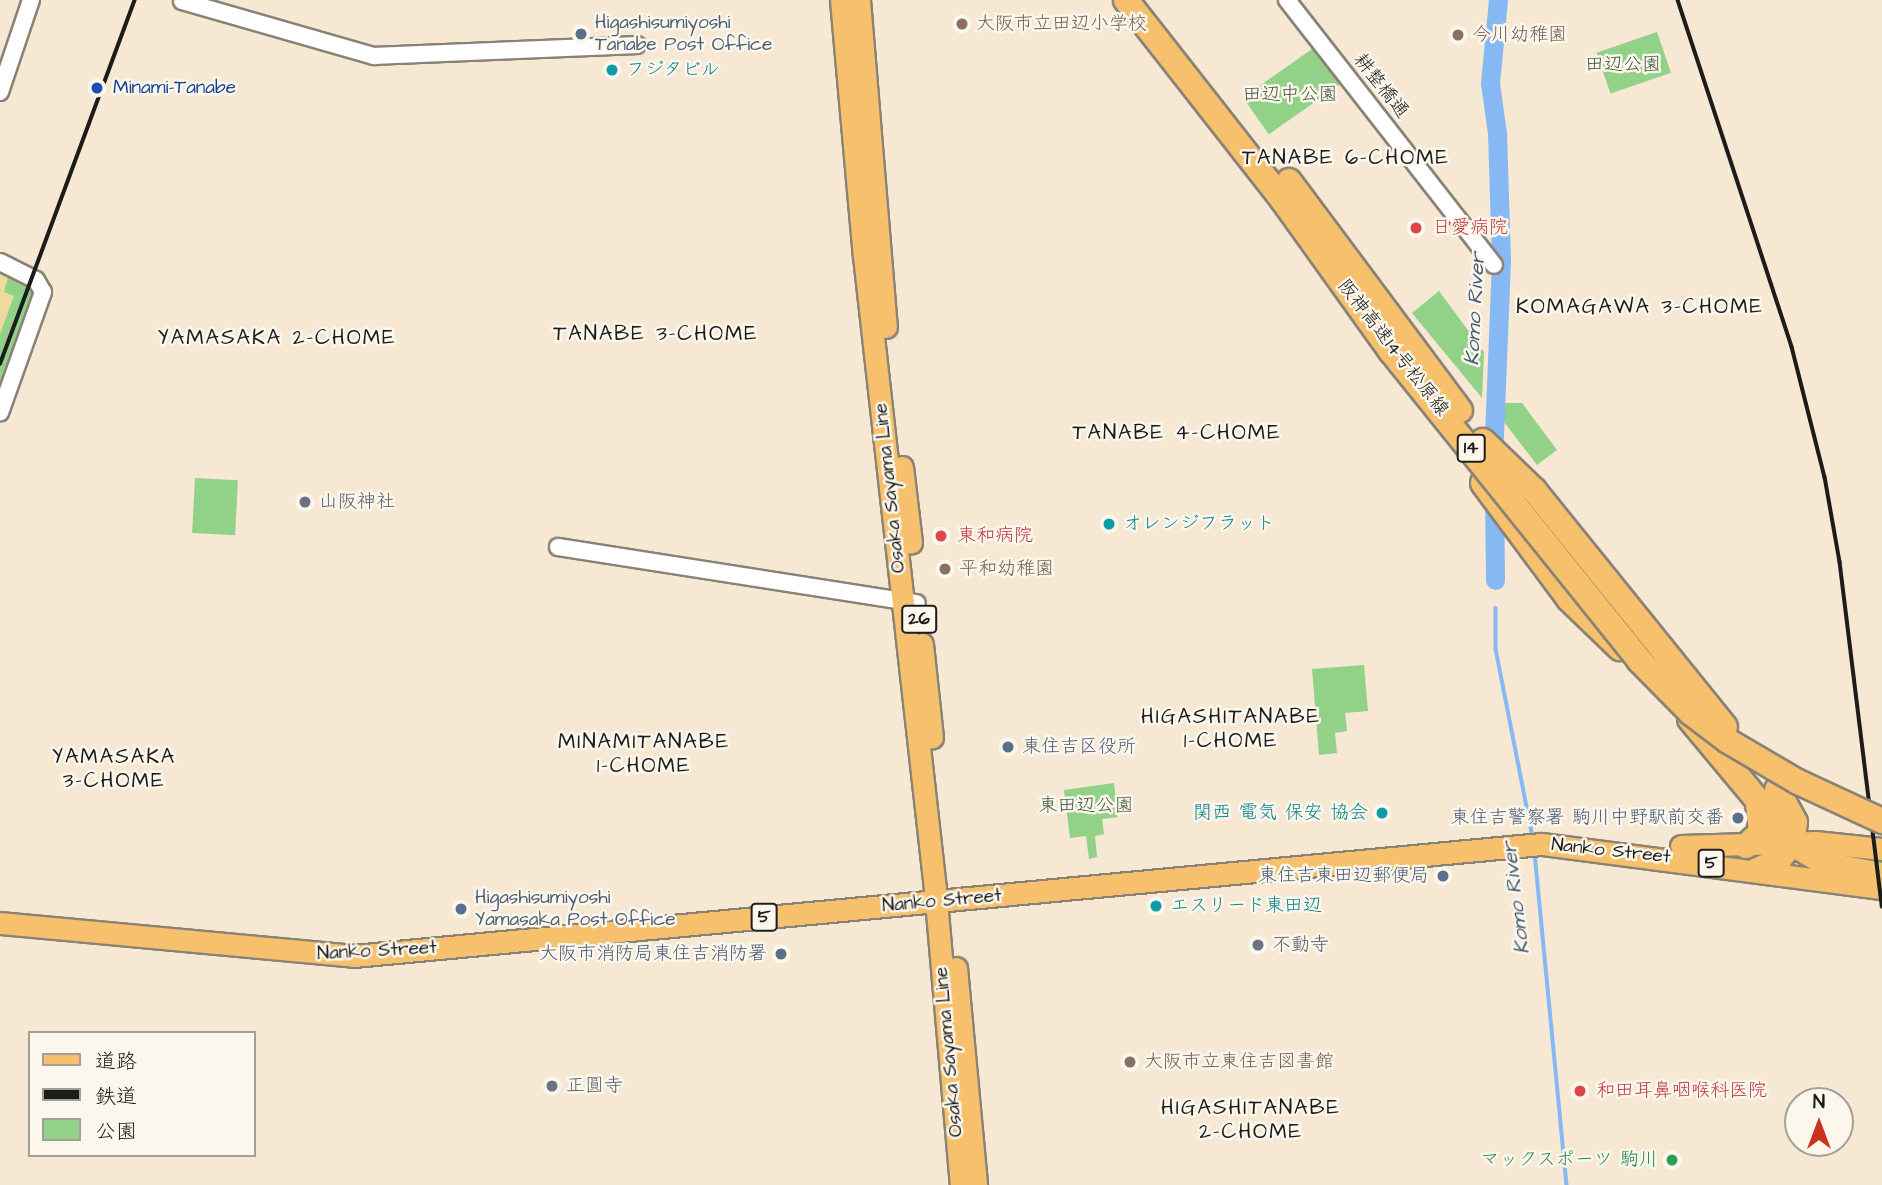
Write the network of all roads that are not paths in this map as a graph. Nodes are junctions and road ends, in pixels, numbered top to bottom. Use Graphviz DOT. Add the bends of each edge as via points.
graph roads {
  1 [pos="31,0"];
  2 [pos="841,0"];
  3 [pos="859,0"];
  4 [pos="1126,0"];
  5 [pos="1144,0"];
  6 [pos="1287,0"];
  7 [pos="182,1"];
  8 [pos="637,45"];
  9 [pos="0,92"];
  10 [pos="0,262"];
  11 [pos="1494,265"];
  12 [pos="1391,351"];
  13 [pos="0,413"];
  14 [pos="1483,441"];
  15 [pos="558,547"];
  16 [pos="910,600"];
  17 [pos="1767,796"];
  18 [pos="1882,806"];
  19 [pos="1882,821"];
  20 [pos="1801,836"];
  21 [pos="1533,837"];
  22 [pos="1746,846"];
  23 [pos="1882,849"];
  24 [pos="1757,870"];
  25 [pos="1882,876"];
  26 [pos="1882,888"];
  27 [pos="943,895"];
  28 [pos="0,911"];
  29 [pos="0,923"];
  30 [pos="961,1185"];
  31 [pos="976,1185"];
  1 -- 9 [label="street"];
  2 -- 16 [label="main road, Osaka Sayama Line / 26"];
  3 -- 16 [label="main road, Osaka Sayama Line / 26"];
  4 -- 12 [label="highway, 阪神高速14号松原線 / 14, bridge" via="1282,199"];
  5 -- 14 [label="highway, 阪神高速14号松原線 / 14, bridge" via="1296,188"];
  6 -- 11 [label="street, 耕整橋通"];
  7 -- 8 [label="street" via="374,56"];
  10 -- 13 [label="street" via="36,279 43,292"];
  12 -- 17 [label="highway, bridge" via="1434,419 1569,599 1656,681 1739,778"];
  12 -- 19 [label="highway, 阪神高速14号松原線 / 14, bridge" via="1510,495 1609,626 1691,713 1798,782"];
  14 -- 17 [label="highway, bridge" via="1534,490"];
  14 -- 18 [label="highway, 阪神高速14号松原線 / 14, bridge" via="1603,600 1693,696 1782,756"];
  15 -- 16 [label="street"];
  16 -- 27 [label="main road, Osaka Sayama Line / 26"];
  17 -- 20 [label="highway"];
  17 -- 22 [label="highway" via="1761,832"];
  20 -- 22 [label="main road, Nanko Street / 5"];
  20 -- 23 [label="main road, Nanko Street / 5"];
  20 -- 24 [label="highway" via="1778,861"];
  20 -- 25 [label="highway" via="1828,865"];
  21 -- 22 [label="main road, Nanko Street / 5" via="1700,848"];
  21 -- 24 [label="main road, Nanko Street / 5"];
  21 -- 27 [label="main road, Nanko Street / 5"];
  24 -- 26 [label="main road, Nanko Street / 5"];
  27 -- 28 [label="main road, Nanko Street / 5" via="331,945"];
  27 -- 29 [label="main road, Nanko Street / 5" via="332,957"];
  27 -- 30 [label="main road, Osaka Sayama Line / 26"];
  27 -- 31 [label="main road, Osaka Sayama Line / 26"];
}
